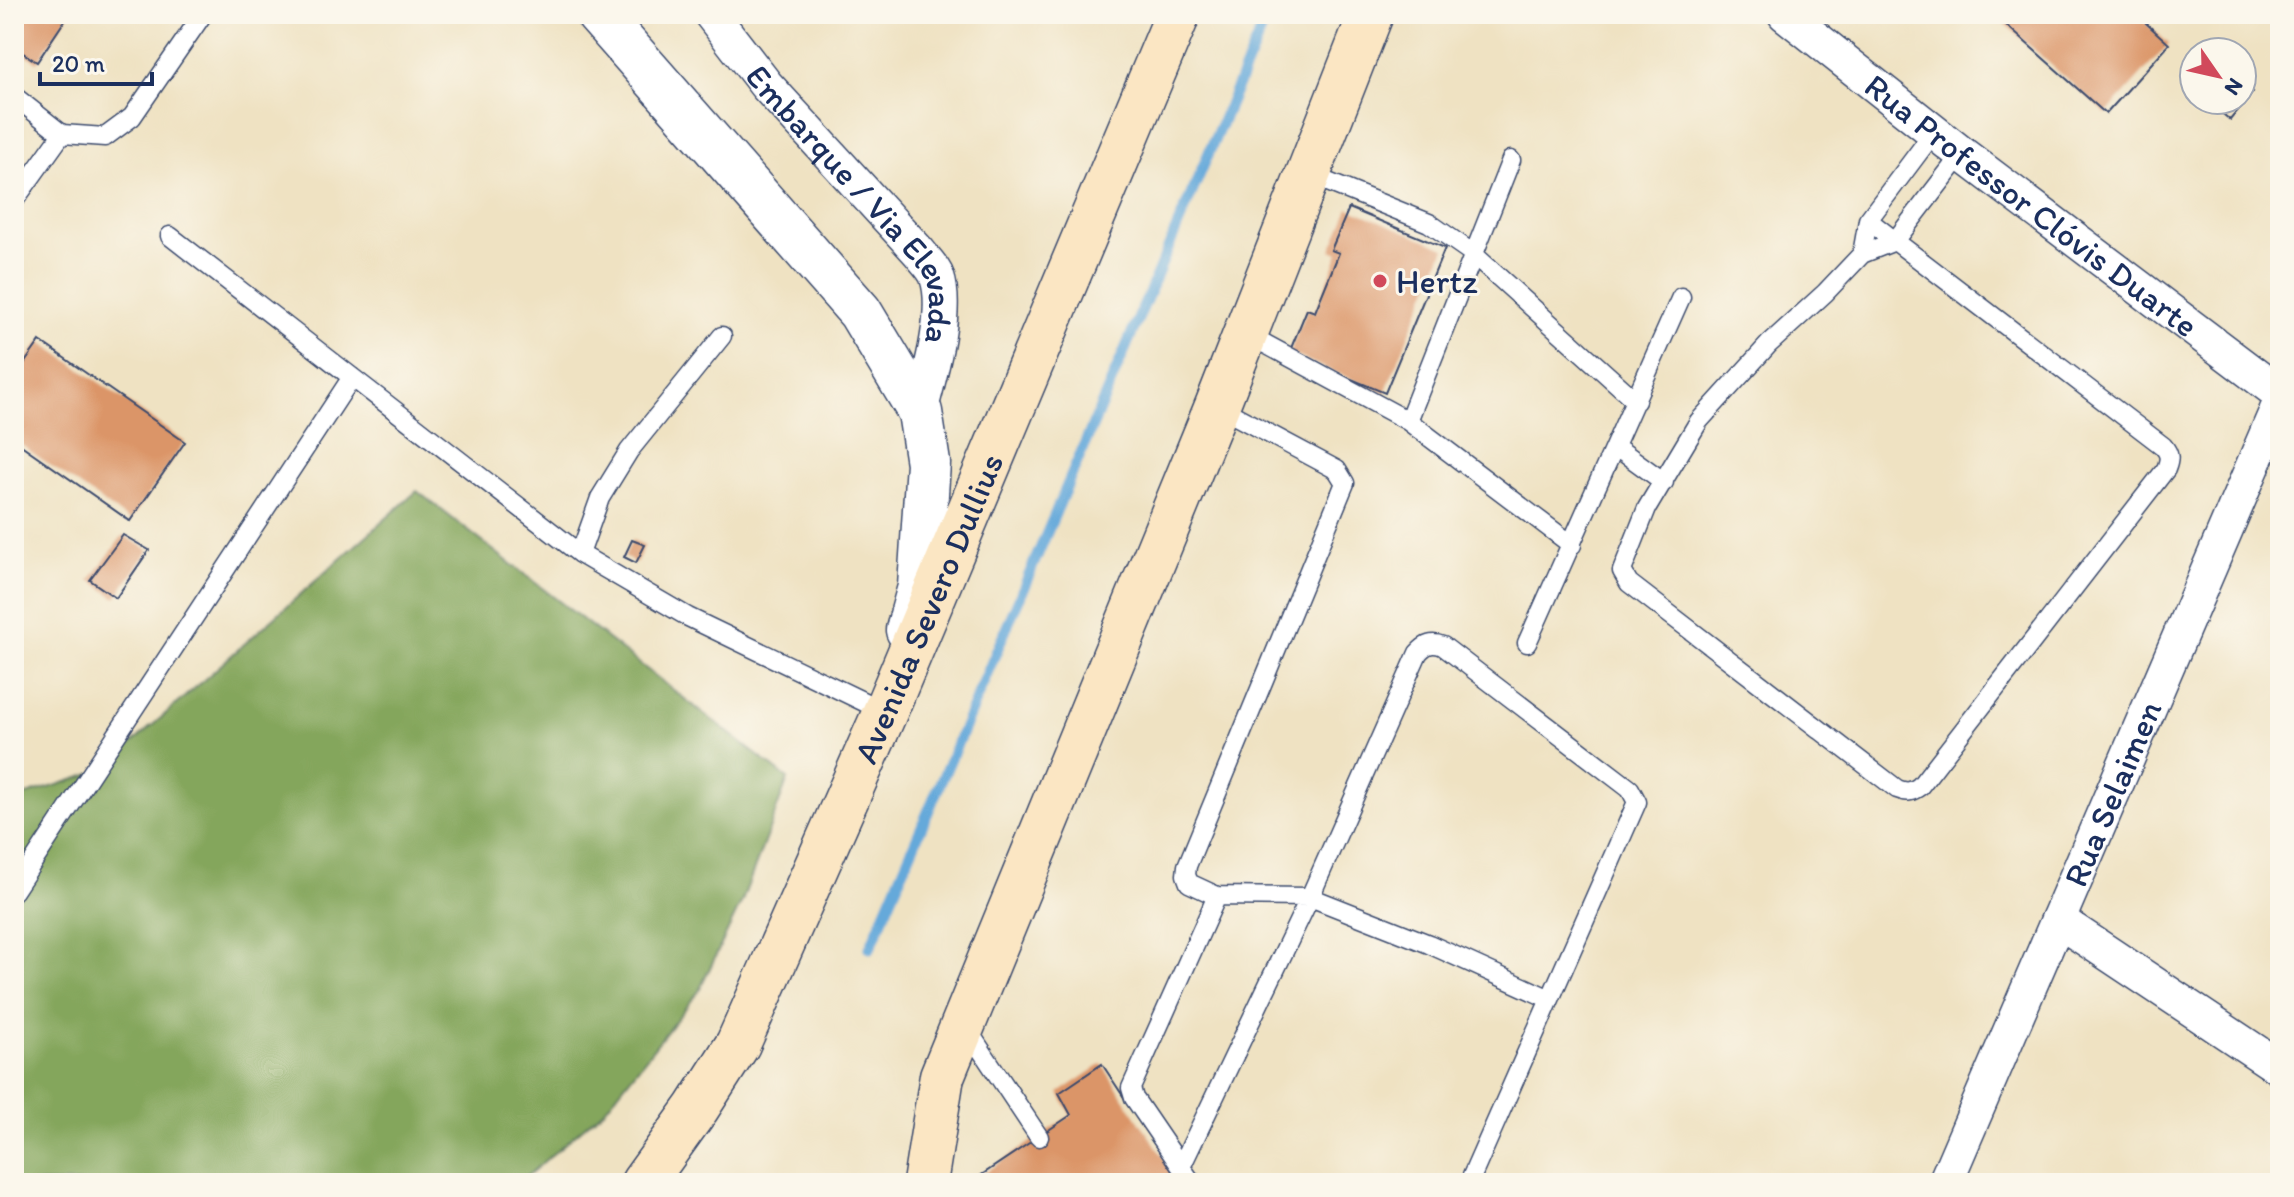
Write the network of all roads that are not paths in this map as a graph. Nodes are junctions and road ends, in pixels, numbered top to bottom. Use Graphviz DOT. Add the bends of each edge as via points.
graph roads {
  1 [pos="203,14"];
  2 [pos="598,14"];
  3 [pos="711,14"];
  4 [pos="1178,14"];
  5 [pos="1371,14"];
  6 [pos="1785,14"];
  7 [pos="14,96"];
  8 [pos="1934,132"];
  9 [pos="62,134"];
  10 [pos="1962,154"];
  11 [pos="1511,160"];
  12 [pos="1308,174"];
  13 [pos="14,201"];
  14 [pos="1868,220"];
  15 [pos="170,236"];
  16 [pos="1895,241"];
  17 [pos="1472,253"];
  18 [pos="1862,254"];
  19 [pos="1681,297"];
  20 [pos="1245,333"];
  21 [pos="722,336"];
  22 [pos="352,377"];
  23 [pos="2280,394"];
  24 [pos="1636,401"];
  25 [pos="2280,403"];
  26 [pos="1217,406"];
  27 [pos="920,412"];
  28 [pos="1408,421"];
  29 [pos="1616,447"];
  30 [pos="1664,482"];
  31 [pos="1572,545"];
  32 [pos="580,554"];
  33 [pos="1527,643"];
  34 [pos="885,712"];
  35 [pos="14,891"];
  36 [pos="1217,896"];
  37 [pos="1310,897"];
  38 [pos="2058,920"];
  39 [pos="1550,999"];
  40 [pos="964,1024"];
  41 [pos="2280,1068"];
  42 [pos="1039,1137"];
  43 [pos="1181,1167"];
  44 [pos="643,1183"];
  45 [pos="925,1183"];
  46 [pos="1192,1183"];
  47 [pos="1469,1183"];
  48 [pos="1945,1183"];
  1 -- 9 [label="lane" via="132,117 105,137"];
  2 -- 27 [label="street" via="860,312"];
  3 -- 27 [label="street, Embarque / Via Elevada" via="766,85 937,275 935,355"];
  4 -- 34 [label="main road, Avenida Severo Dullius"];
  5 -- 12 [label="main road"];
  6 -- 8 [label="street, Rua Professor Clóvis Duarte"];
  7 -- 9 [label="lane"];
  8 -- 10 [label="street, Rua Professor Clóvis Duarte"];
  8 -- 14 [label="lane"];
  9 -- 13 [label="lane"];
  10 -- 16 [label="lane"];
  10 -- 23 [label="street, Rua Professor Clóvis Duarte"];
  11 -- 17 [label="lane"];
  12 -- 17 [label="lane" via="1429,223"];
  12 -- 20 [label="main road"];
  14 -- 16 [label="lane"];
  14 -- 18 [label="lane"];
  15 -- 22 [label="lane"];
  16 -- 18 [label="lane"];
  16 -- 30 [label="lane" via="2163,446 2169,461 1920,786 1913,791 1897,789 1624,578 1624,564 1647,508"];
  17 -- 24 [label="lane"];
  17 -- 28 [label="lane"];
  18 -- 30 [label="lane" via="1699,421"];
  19 -- 24 [label="lane"];
  20 -- 26 [label="main road"];
  20 -- 28 [label="lane"];
  21 -- 32 [label="lane" via="629,451 600,498"];
  22 -- 32 [label="lane"];
  22 -- 35 [label="lane"];
  24 -- 29 [label="lane"];
  25 -- 38 [label="street, Rua Selaimen"];
  26 -- 36 [label="lane" via="1337,470 1345,483 1187,866 1189,883"];
  26 -- 40 [label="main road"];
  27 -- 34 [label="street" via="928,463 920,587"];
  28 -- 31 [label="lane"];
  29 -- 30 [label="lane"];
  29 -- 31 [label="lane"];
  31 -- 33 [label="lane"];
  32 -- 34 [label="lane" via="688,617"];
  34 -- 44 [label="main road, Avenida Severo Dullius" via="738,1044"];
  36 -- 37 [label="lane"];
  36 -- 43 [label="lane" via="1131,1088"];
  37 -- 39 [label="lane"];
  37 -- 39 [label="lane" via="1418,653 1433,643 1443,646 1635,794 1635,809"];
  37 -- 43 [label="lane"];
  38 -- 41 [label="street"];
  38 -- 48 [label="street, Rua Selaimen"];
  39 -- 47 [label="lane"];
  40 -- 42 [label="lane"];
  40 -- 45 [label="main road" via="942,1076"];
  43 -- 46 [label="lane"];
}
